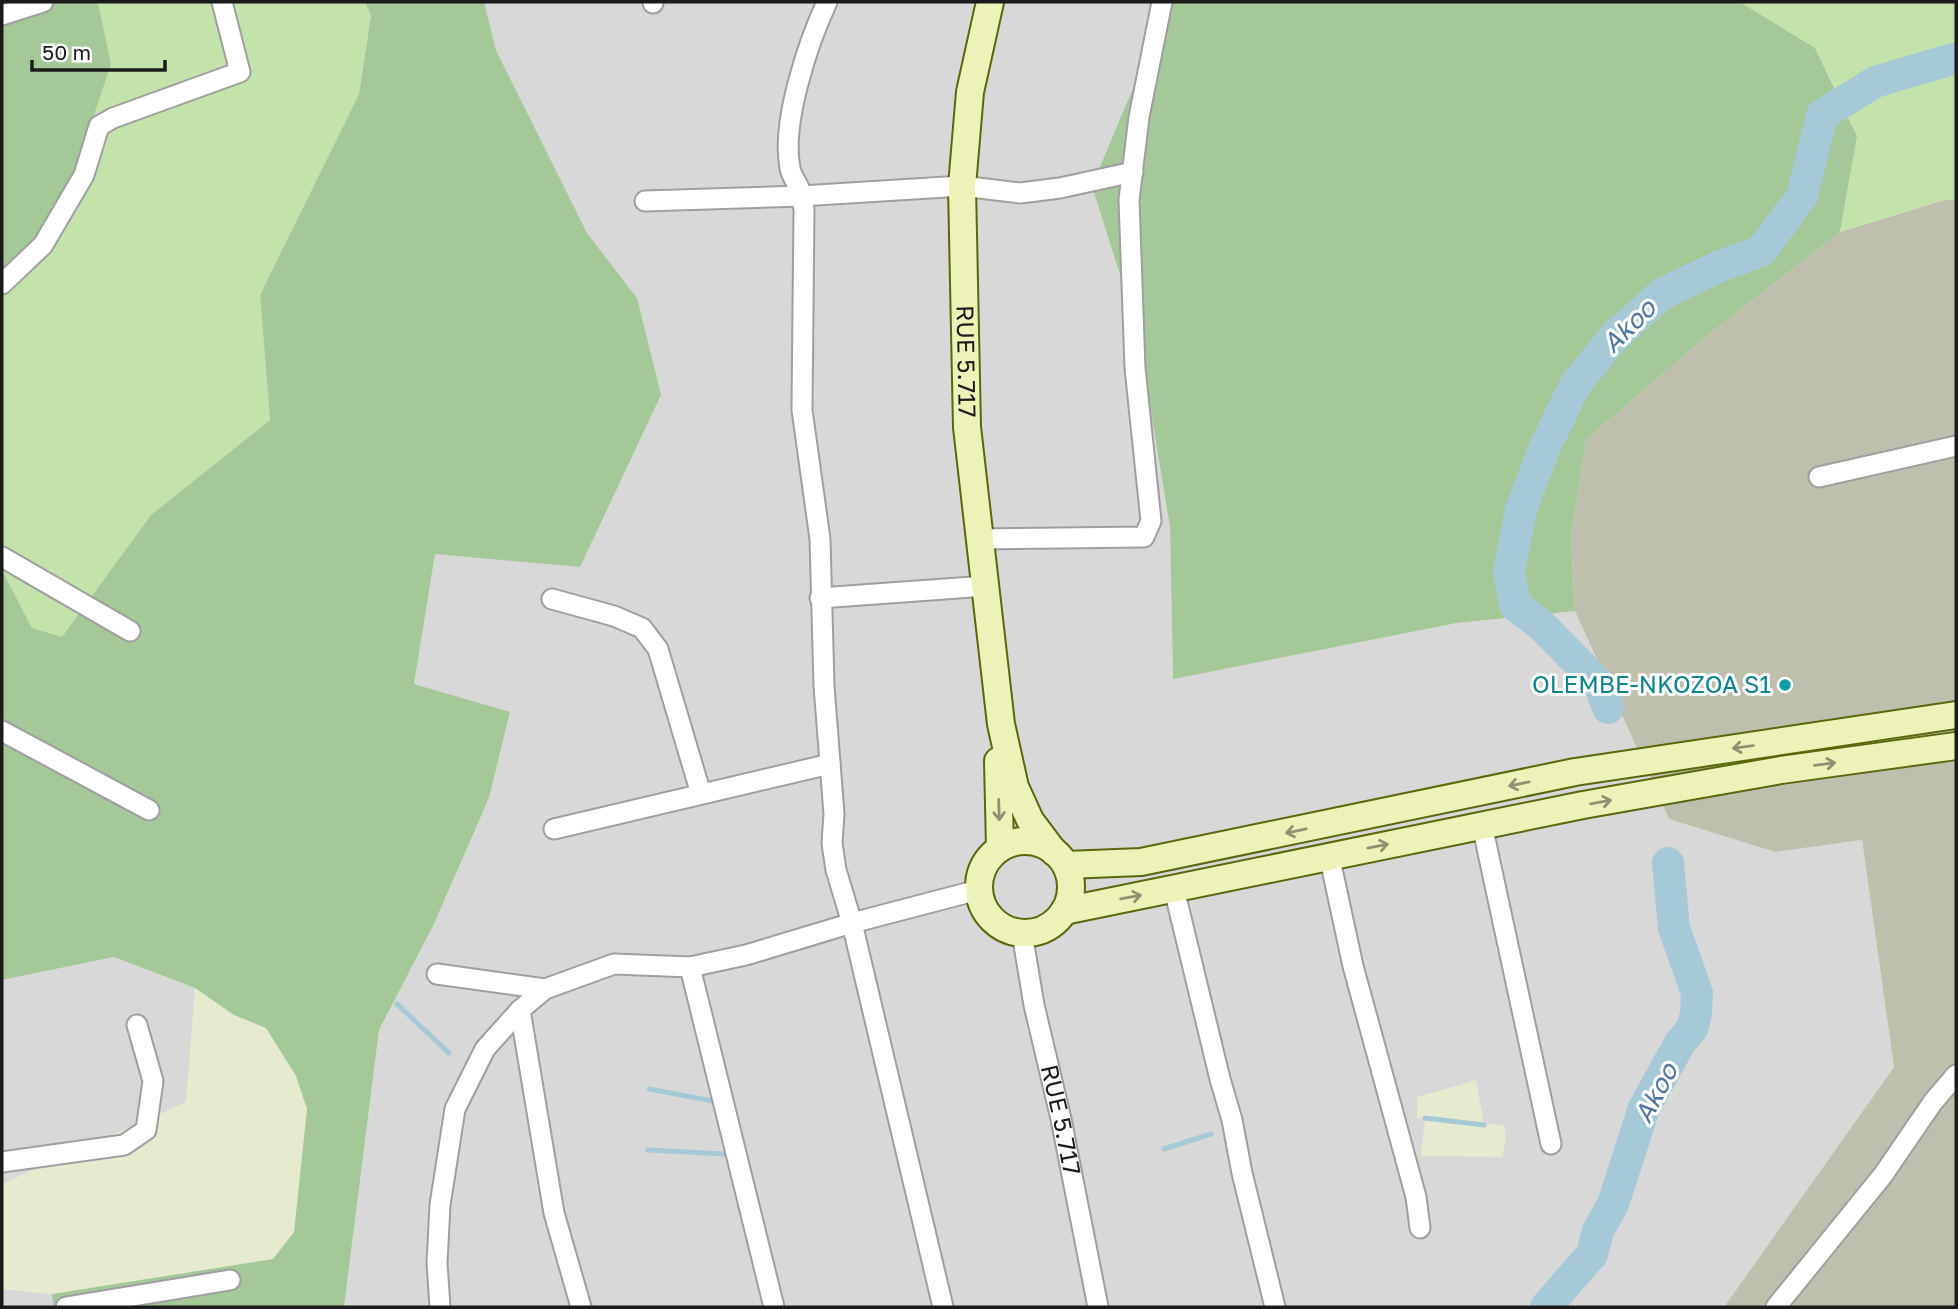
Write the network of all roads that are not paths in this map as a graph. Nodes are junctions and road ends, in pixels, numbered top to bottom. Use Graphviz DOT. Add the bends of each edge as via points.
graph roads {
  1 [pos="43,2"];
  2 [pos="222,2"];
  3 [pos="827,2"];
  4 [pos="990,2"];
  5 [pos="1162,2"];
  6 [pos="2,15"];
  7 [pos="1133,172"];
  8 [pos="962,186"];
  9 [pos="801,196"];
  10 [pos="645,201"];
  11 [pos="2,284"];
  12 [pos="1956,446"];
  13 [pos="1819,477"];
  14 [pos="980,540"];
  15 [pos="2,557"];
  16 [pos="986,586"];
  17 [pos="820,598"];
  18 [pos="552,599"];
  19 [pos="130,631"];
  20 [pos="1956,715"];
  21 [pos="1000,724"];
  22 [pos="2,731"];
  23 [pos="1956,746"];
  24 [pos="830,764"];
  25 [pos="701,794"];
  26 [pos="149,810"];
  27 [pos="1482,825"];
  28 [pos="554,829"];
  29 [pos="1000,848"];
  30 [pos="1329,855"];
  31 [pos="1060,859"];
  32 [pos="1174,889"];
  33 [pos="978,890"];
  34 [pos="1064,911"];
  35 [pos="852,923"];
  36 [pos="1023,933"];
  37 [pos="690,967"];
  38 [pos="437,974"];
  39 [pos="545,989"];
  40 [pos="520,1010"];
  41 [pos="137,1025"];
  42 [pos="1956,1075"];
  43 [pos="1551,1144"];
  44 [pos="2,1162"];
  45 [pos="1420,1228"];
  46 [pos="230,1280"];
  47 [pos="66,1307"];
  48 [pos="440,1307"];
  49 [pos="581,1307"];
  50 [pos="774,1307"];
  51 [pos="943,1307"];
  52 [pos="1098,1307"];
  53 [pos="1275,1307"];
  54 [pos="1776,1307"];
  1 -- 6 [label="street"];
  2 -- 11 [label="street" via="240,72 99,126 84,175 43,245"];
  3 -- 9 [label="street" via="800,73 788,138 790,170"];
  4 -- 8 [label="street, RUE 5.717" via="970,92"];
  5 -- 7 [label="street"];
  7 -- 8 [label="street" via="1020,192"];
  7 -- 14 [label="street" via="1129,200 1135,368 1151,521 1144,537"];
  8 -- 9 [label="street"];
  8 -- 14 [label="street, RUE 5.717" via="967,427"];
  9 -- 10 [label="street"];
  9 -- 17 [label="street" via="802,410 820,539"];
  12 -- 13 [label="street"];
  14 -- 16 [label="street, RUE 5.717"];
  15 -- 19 [label="street"];
  16 -- 17 [label="street"];
  16 -- 21 [label="street, RUE 5.717"];
  17 -- 24 [label="street"];
  18 -- 25 [label="street" via="642,628 658,649"];
  20 -- 31 [label="street, one-way" via="1575,772 1140,862"];
  21 -- 29 [label="street, RUE 5.717, one-way"];
  21 -- 31 [label="street, RUE 5.717" via="1015,787 1030,820"];
  22 -- 26 [label="street"];
  27 -- 23 [label="street, one-way" via="1781,770"];
  24 -- 25 [label="street"];
  24 -- 35 [label="street" via="832,843"];
  25 -- 28 [label="street"];
  30 -- 27 [label="street, one-way"];
  27 -- 43 [label="street"];
  29 -- 31 [label="street" via="1028,841 1042,844"];
  29 -- 33 [label="street" via="983,866"];
  30 -- 32 [label="street"];
  30 -- 45 [label="street" via="1353,966 1416,1196"];
  31 -- 34 [label="street" via="1070,880"];
  34 -- 32 [label="street, one-way"];
  32 -- 53 [label="street"];
  33 -- 35 [label="street"];
  33 -- 36 [label="street" via="981,903 997,924"];
  34 -- 36 [label="street" via="1046,928"];
  35 -- 37 [label="street"];
  35 -- 51 [label="street"];
  36 -- 52 [label="street, RUE 5.717"];
  37 -- 39 [label="street" via="614,964"];
  37 -- 50 [label="street"];
  38 -- 39 [label="street"];
  39 -- 40 [label="street"];
  40 -- 48 [label="street" via="485,1049 455,1109 440,1205"];
  40 -- 49 [label="street" via="554,1213"];
  41 -- 44 [label="street" via="153,1081 146,1130 124,1144"];
  42 -- 54 [label="street" via="1883,1175"];
  46 -- 47 [label="street"];
}
